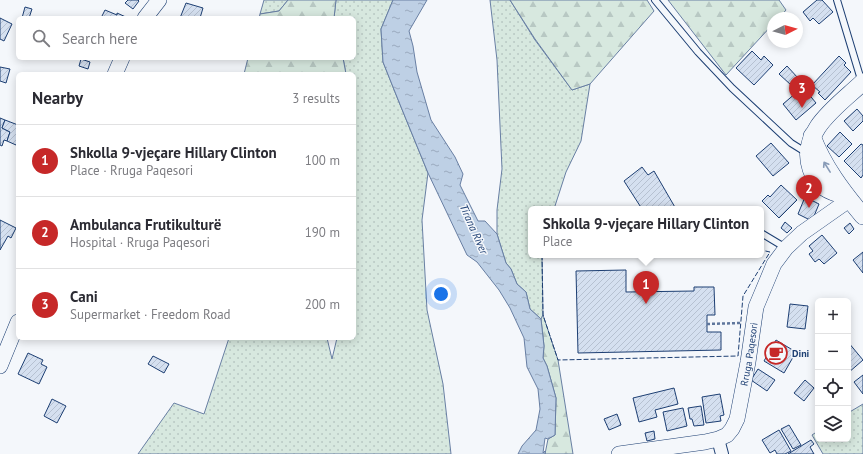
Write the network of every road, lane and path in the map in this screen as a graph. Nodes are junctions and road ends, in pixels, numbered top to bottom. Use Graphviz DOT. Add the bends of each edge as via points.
graph roads {
  1 [pos="159,0"];
  2 [pos="655,0"];
  3 [pos="837,0"];
  4 [pos="147,16"];
  5 [pos="121,60"];
  6 [pos="116,72"];
  7 [pos="863,82"];
  8 [pos="812,136"];
  9 [pos="808,154"];
  10 [pos="848,198"];
  11 [pos="863,216"];
  12 [pos="764,235"];
  13 [pos="786,248"];
  14 [pos="741,323"];
  15 [pos="707,324"];
  16 [pos="16,327"];
  17 [pos="0,366"];
  18 [pos="718,439"];
  19 [pos="619,454"];
  20 [pos="722,454"];
  1 -- 4 [label="street"];
  2 -- 9 [label="lane" via="732,88 791,143"];
  3 -- 7 [label="lane"];
  5 -- 6 [label="street"];
  7 -- 8 [label="main road" via="824,119"];
  8 -- 9 [label="main road"];
  10 -- 8 [label="main road, one-way" via="826,167"];
  9 -- 10 [label="main road" via="816,180 827,190"];
  10 -- 11 [label="main road"];
  10 -- 13 [label="street, Rruga Paqesori"];
  12 -- 13 [label="lane"];
  13 -- 18 [label="street, Rruga Paqesori" via="774,264 756,307 737,419 727,435"];
  14 -- 15 [label="path"];
  16 -- 17 [label="street"];
  18 -- 19 [label="street, Rruga Paqesori"];
  18 -- 20 [label="street"];
}
